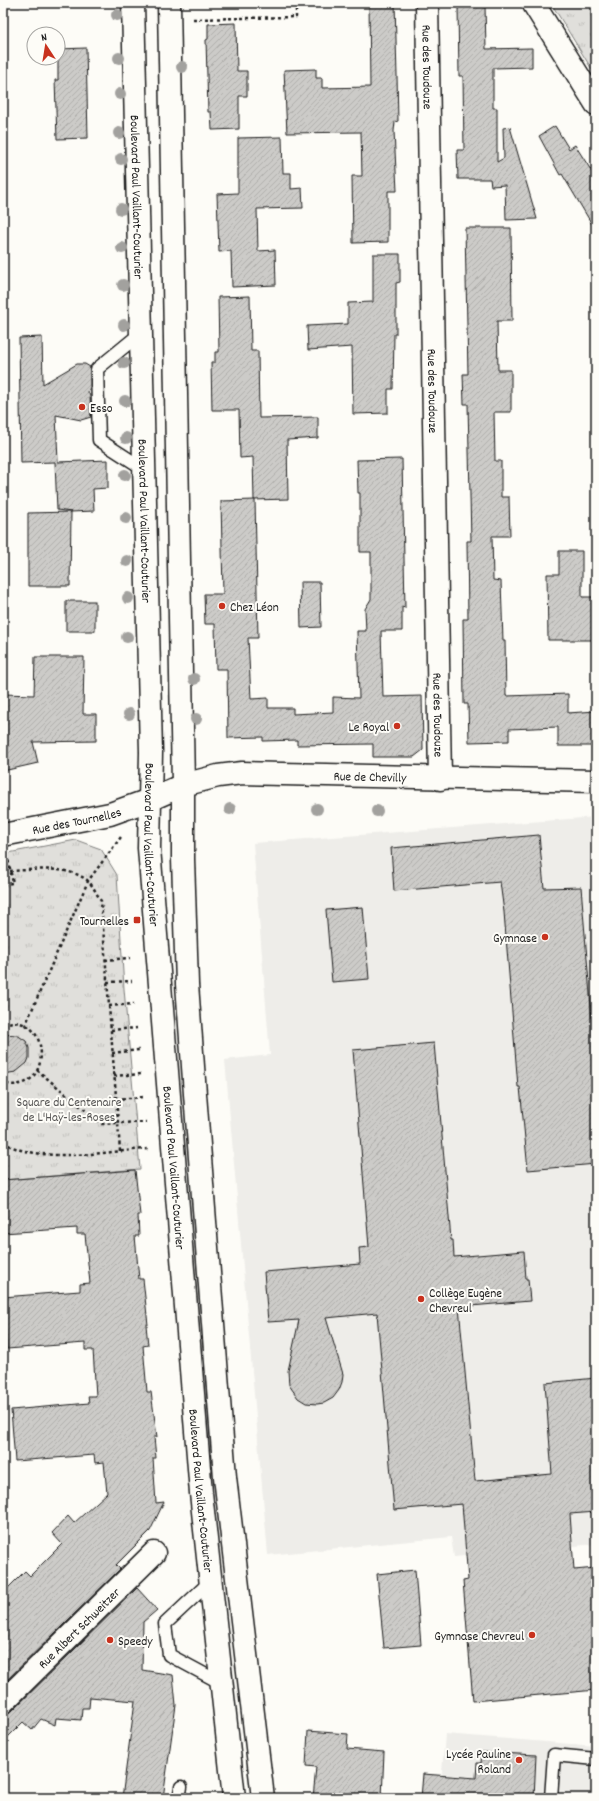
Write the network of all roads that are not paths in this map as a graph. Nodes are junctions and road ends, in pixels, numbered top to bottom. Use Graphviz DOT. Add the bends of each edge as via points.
graph roads {
  1 [pos="133,3"];
  2 [pos="428,3"];
  3 [pos="533,3"];
  4 [pos="169,11"];
  5 [pos="596,104"];
  6 [pos="141,333"];
  7 [pos="144,469"];
  8 [pos="440,779"];
  9 [pos="596,782"];
  10 [pos="183,785"];
  11 [pos="149,800"];
  12 [pos="3,835"];
  13 [pos="154,1553"];
  14 [pos="211,1581"];
  15 [pos="221,1683"];
  16 [pos="3,1702"];
  17 [pos="596,1759"];
  18 [pos="234,1798"];
  19 [pos="263,1798"];
  20 [pos="551,1798"];
  1 -- 6 [label="main road, Boulevard Paul Vaillant-Couturier"];
  2 -- 8 [label="main road, Rue des Toudouze"];
  3 -- 5 [label="main road"];
  4 -- 10 [label="main road, Boulevard Paul Vaillant-Couturier"];
  6 -- 7 [label="main road, Boulevard Paul Vaillant-Couturier"];
  6 -- 7 [label="lane" via="97,369 99,440"];
  7 -- 11 [label="main road, Boulevard Paul Vaillant-Couturier" via="151,752"];
  8 -- 9 [label="main road, Rue de Chevilly"];
  8 -- 10 [label="main road, Rue de Chevilly" via="242,773"];
  10 -- 11 [label="main road, Rue de Chevilly"];
  10 -- 19 [label="main road, Boulevard Paul Vaillant-Couturier" via="187,976 225,1477"];
  11 -- 12 [label="main road, Rue des Tournelles" via="110,814"];
  11 -- 14 [label="main road, Boulevard Paul Vaillant-Couturier" via="149,848 200,1485"];
  13 -- 16 [label="main road, Rue Albert Schweitzer"];
  14 -- 15 [label="main road, Boulevard Paul Vaillant-Couturier"];
  14 -- 15 [label="lane" via="165,1624 169,1655"];
  15 -- 18 [label="main road, Boulevard Paul Vaillant-Couturier"];
  17 -- 20 [label="lane" via="554,1755"];
}
